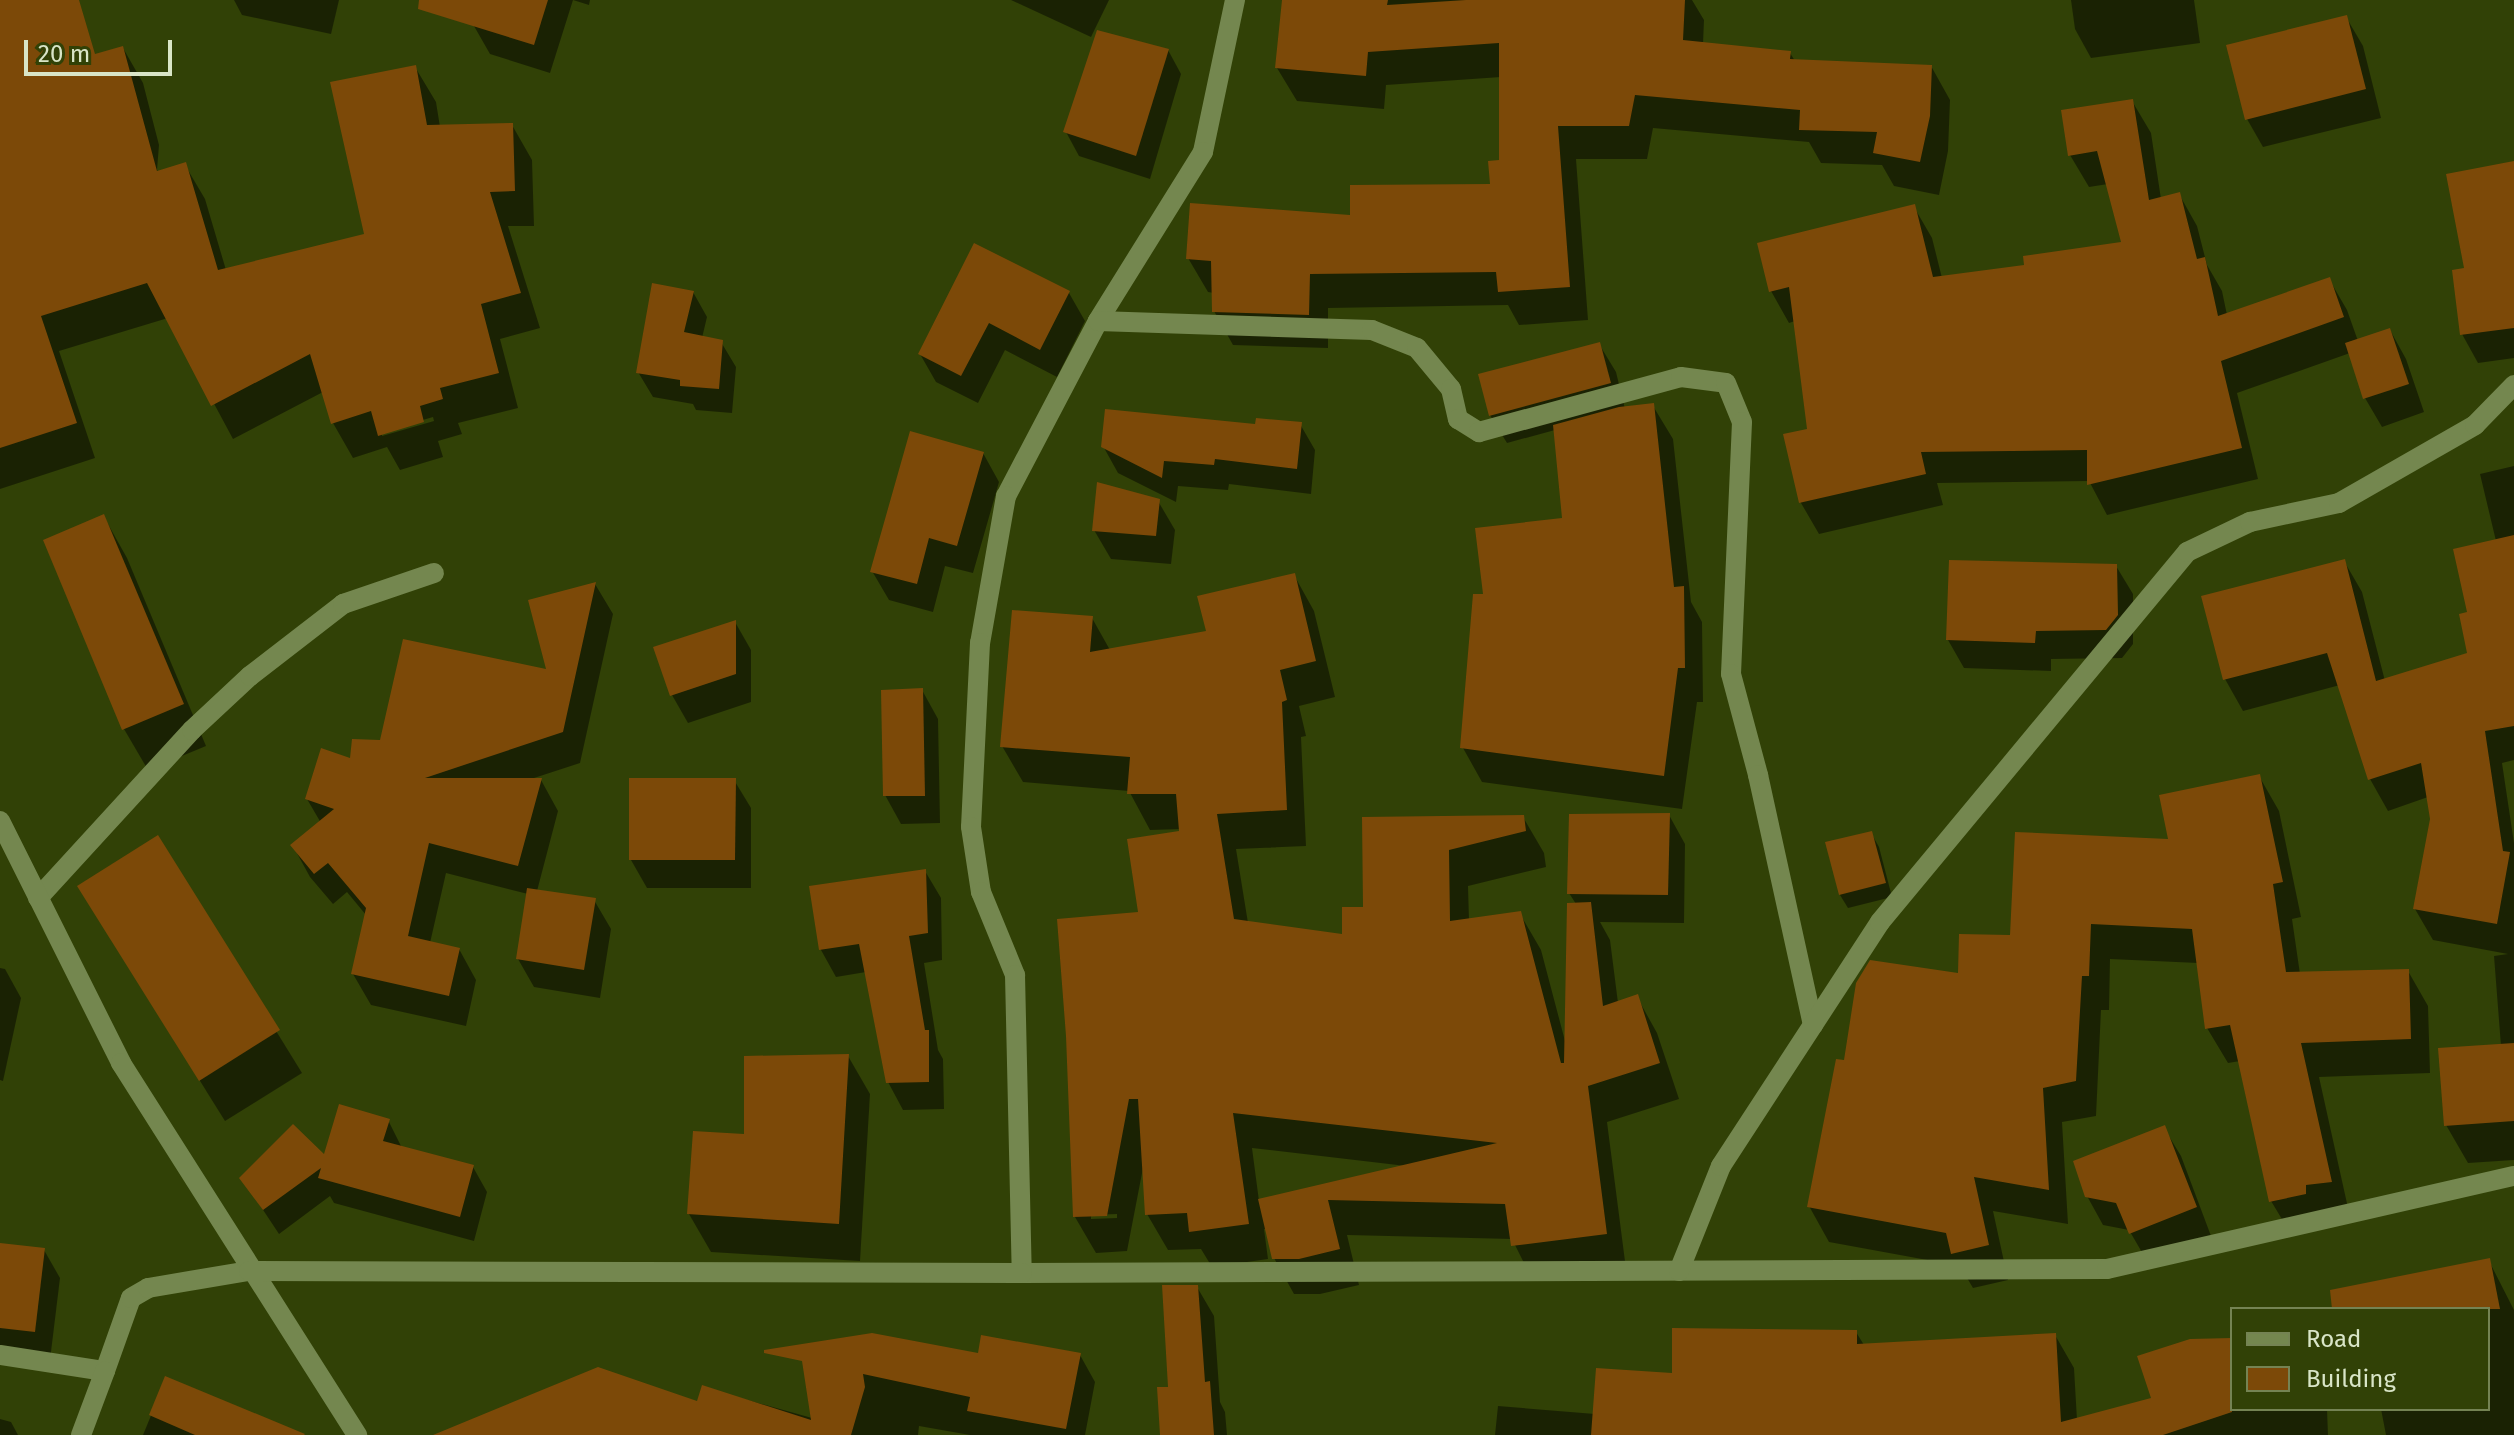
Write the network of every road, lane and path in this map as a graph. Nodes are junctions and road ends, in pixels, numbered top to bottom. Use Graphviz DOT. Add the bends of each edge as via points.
graph roads {
  1 [pos="1235,0"];
  2 [pos="1098,321"];
  3 [pos="2514,385"];
  4 [pos="434,573"];
  5 [pos="0,821"];
  6 [pos="38,898"];
  7 [pos="1813,1025"];
  8 [pos="2514,1176"];
  9 [pos="249,1271"];
  10 [pos="1679,1271"];
  11 [pos="1022,1273"];
  12 [pos="0,1355"];
  13 [pos="105,1371"];
  14 [pos="81,1435"];
  15 [pos="357,1435"];
  1 -- 2 [label="street" via="1203,152"];
  2 -- 7 [label="street" via="1372,330 1417,348 1451,389 1458,419 1479,432 1681,377 1726,383 1742,422 1731,674"];
  2 -- 11 [label="street" via="1006,496 980,643 971,827 981,892 1015,975"];
  3 -- 7 [label="street" via="2475,425 2339,503 2250,522 2187,552 1880,922"];
  4 -- 6 [label="street" via="343,604 250,676 192,730"];
  5 -- 6 [label="street"];
  6 -- 9 [label="street" via="121,1063"];
  7 -- 10 [label="street" via="1721,1166"];
  8 -- 10 [label="street" via="2107,1269"];
  9 -- 11 [label="street"];
  9 -- 13 [label="street" via="148,1288 131,1298"];
  9 -- 15 [label="street"];
  10 -- 11 [label="street"];
  12 -- 13 [label="street"];
  13 -- 14 [label="street"];
}
